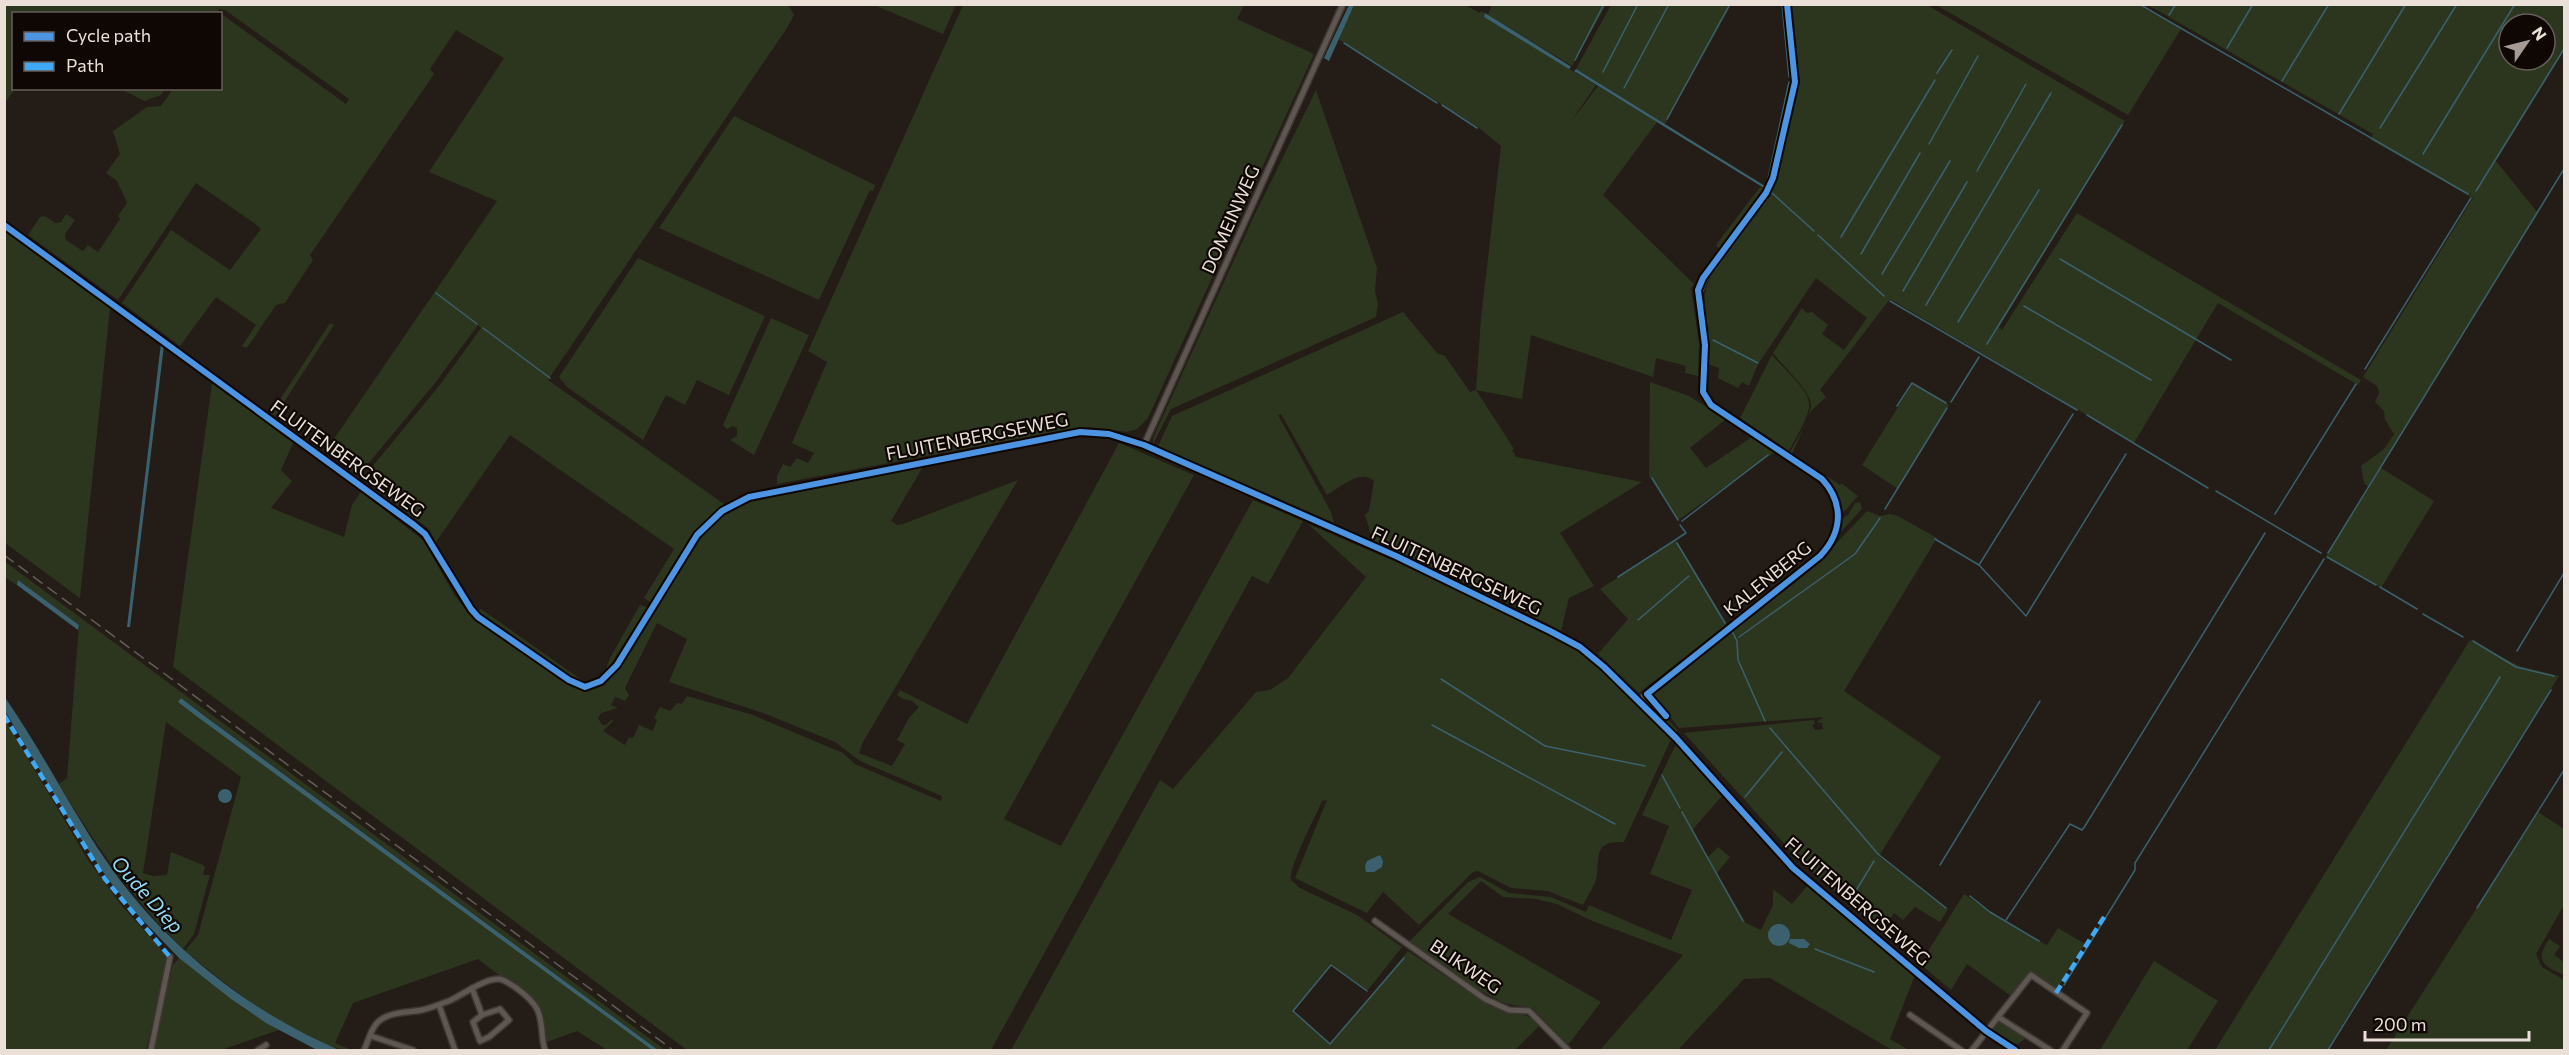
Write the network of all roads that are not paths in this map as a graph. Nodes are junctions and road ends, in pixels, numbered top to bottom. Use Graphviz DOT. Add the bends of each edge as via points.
graph roads {
  1 [pos="1343,4"];
  2 [pos="1787,4"];
  3 [pos="4,225"];
  4 [pos="1144,446"];
  5 [pos="1638,701"];
  6 [pos="1376,921"];
  7 [pos="170,957"];
  8 [pos="472,988"];
  9 [pos="439,1005"];
  10 [pos="482,1015"];
  11 [pos="1910,1016"];
  12 [pos="1998,1017"];
  13 [pos="1986,1031"];
  14 [pos="371,1036"];
  15 [pos="266,1045"];
  16 [pos="151,1050"];
  17 [pos="258,1050"];
  18 [pos="364,1050"];
  19 [pos="413,1050"];
  20 [pos="455,1050"];
  21 [pos="545,1050"];
  22 [pos="1568,1050"];
  23 [pos="1960,1050"];
  24 [pos="1972,1050"];
  25 [pos="2015,1050"];
  26 [pos="2050,1050"];
  27 [pos="2062,1050"];
  1 -- 4 [label="street, DOMEINWEG"];
  2 -- 5 [label="street, KALENBERG" via="1795,82 1773,178 1698,290 1705,345 1703,392 1711,405 1822,479 1837,502 1836,531 1820,556"];
  3 -- 4 [label="street, FLUITENBERGSEWEG" via="414,525 425,534 478,617 568,680 585,687 601,681 617,665 697,535 722,511 750,496 1072,433 1109,434"];
  4 -- 5 [label="street, FLUITENBERGSEWEG" via="1396,556 1550,631 1595,659"];
  5 -- 13 [label="street, FLUITENBERGSEWEG" via="1792,868"];
  6 -- 22 [label="street, BLIKWEG" via="1485,999 1509,1010 1529,1011"];
  7 -- 16 [label="street"];
  8 -- 9 [label="street"];
  8 -- 10 [label="street"];
  8 -- 21 [label="street" via="494,979 504,981 536,1006"];
  9 -- 14 [label="street" via="381,1020"];
  9 -- 20 [label="street"];
  10 -- 10 [label="street" via="500,1009 509,1020 480,1041 473,1022"];
  11 -- 23 [label="street"];
  12 -- 13 [label="street"];
  12 -- 26 [label="street"];
  12 -- 27 [label="street" via="2031,975 2087,1013"];
  13 -- 24 [label="street"];
  13 -- 25 [label="street, FLUITENBERGSEWEG"];
  14 -- 18 [label="street"];
  14 -- 19 [label="street"];
  15 -- 17 [label="street"];
}
